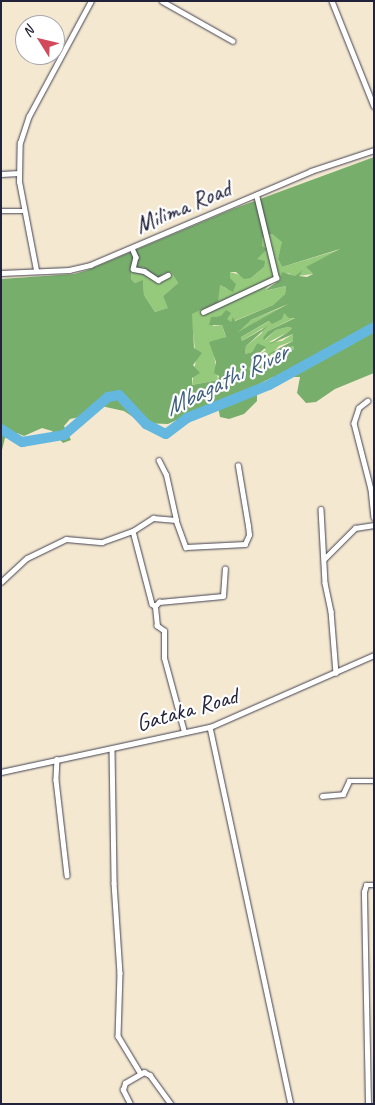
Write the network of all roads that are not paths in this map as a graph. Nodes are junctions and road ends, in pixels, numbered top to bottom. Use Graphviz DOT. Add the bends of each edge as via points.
graph roads {
  1 [pos="91,1"];
  2 [pos="162,1"];
  3 [pos="332,1"];
  4 [pos="233,41"];
  5 [pos="374,106"];
  6 [pos="374,150"];
  7 [pos="19,173"];
  8 [pos="1,174"];
  9 [pos="256,195"];
  10 [pos="1,211"];
  11 [pos="23,211"];
  12 [pos="132,248"];
  13 [pos="36,270"];
  14 [pos="1,273"];
  15 [pos="168,275"];
  16 [pos="203,312"];
  17 [pos="368,401"];
  18 [pos="159,461"];
  19 [pos="238,466"];
  20 [pos="321,509"];
  21 [pos="374,517"];
  22 [pos="176,520"];
  23 [pos="374,525"];
  24 [pos="133,531"];
  25 [pos="324,559"];
  26 [pos="225,569"];
  27 [pos="1,582"];
  28 [pos="155,606"];
  29 [pos="374,655"];
  30 [pos="336,673"];
  31 [pos="210,726"];
  32 [pos="184,732"];
  33 [pos="112,749"];
  34 [pos="57,759"];
  35 [pos="1,772"];
  36 [pos="374,781"];
  37 [pos="322,796"];
  38 [pos="67,875"];
  39 [pos="374,884"];
  40 [pos="141,1074"];
  41 [pos="130,1104"];
  42 [pos="171,1104"];
  43 [pos="291,1104"];
  44 [pos="368,1104"];
  1 -- 7 [label="street" via="29,116 20,143"];
  2 -- 4 [label="street"];
  3 -- 5 [label="street"];
  6 -- 9 [label="street, Milima Road" via="311,171"];
  7 -- 8 [label="street"];
  7 -- 11 [label="street"];
  9 -- 12 [label="street, Milima Road"];
  9 -- 16 [label="street" via="276,278"];
  10 -- 11 [label="street"];
  11 -- 13 [label="street"];
  12 -- 13 [label="street, Milima Road" via="80,268"];
  12 -- 15 [label="street" via="136,257 133,269 158,280"];
  13 -- 14 [label="street, Milima Road"];
  17 -- 21 [label="street" via="359,408 354,423 371,489"];
  18 -- 22 [label="street" via="166,475"];
  19 -- 22 [label="street" via="249,535 244,544 186,546"];
  20 -- 25 [label="street"];
  22 -- 24 [label="street" via="153,518"];
  23 -- 25 [label="street" via="355,528"];
  24 -- 27 [label="street" via="102,542 66,539 27,558"];
  24 -- 28 [label="street"];
  25 -- 30 [label="street"];
  26 -- 28 [label="street" via="224,596 159,602"];
  28 -- 32 [label="street" via="157,626 164,632 164,658"];
  29 -- 30 [label="street, Gataka Road"];
  30 -- 31 [label="street, Gataka Road"];
  31 -- 32 [label="street, Gataka Road"];
  31 -- 43 [label="street"];
  32 -- 33 [label="street, Gataka Road"];
  33 -- 34 [label="street, Gataka Road"];
  33 -- 40 [label="street" via="114,883 120,973 118,1036"];
  34 -- 35 [label="street, Gataka Road"];
  34 -- 38 [label="street" via="56,780"];
  36 -- 37 [label="street" via="349,781 342,794"];
  39 -- 44 [label="street" via="366,885 364,892"];
  40 -- 41 [label="street" via="124,1086"];
  40 -- 42 [label="street" via="150,1075"];
}
